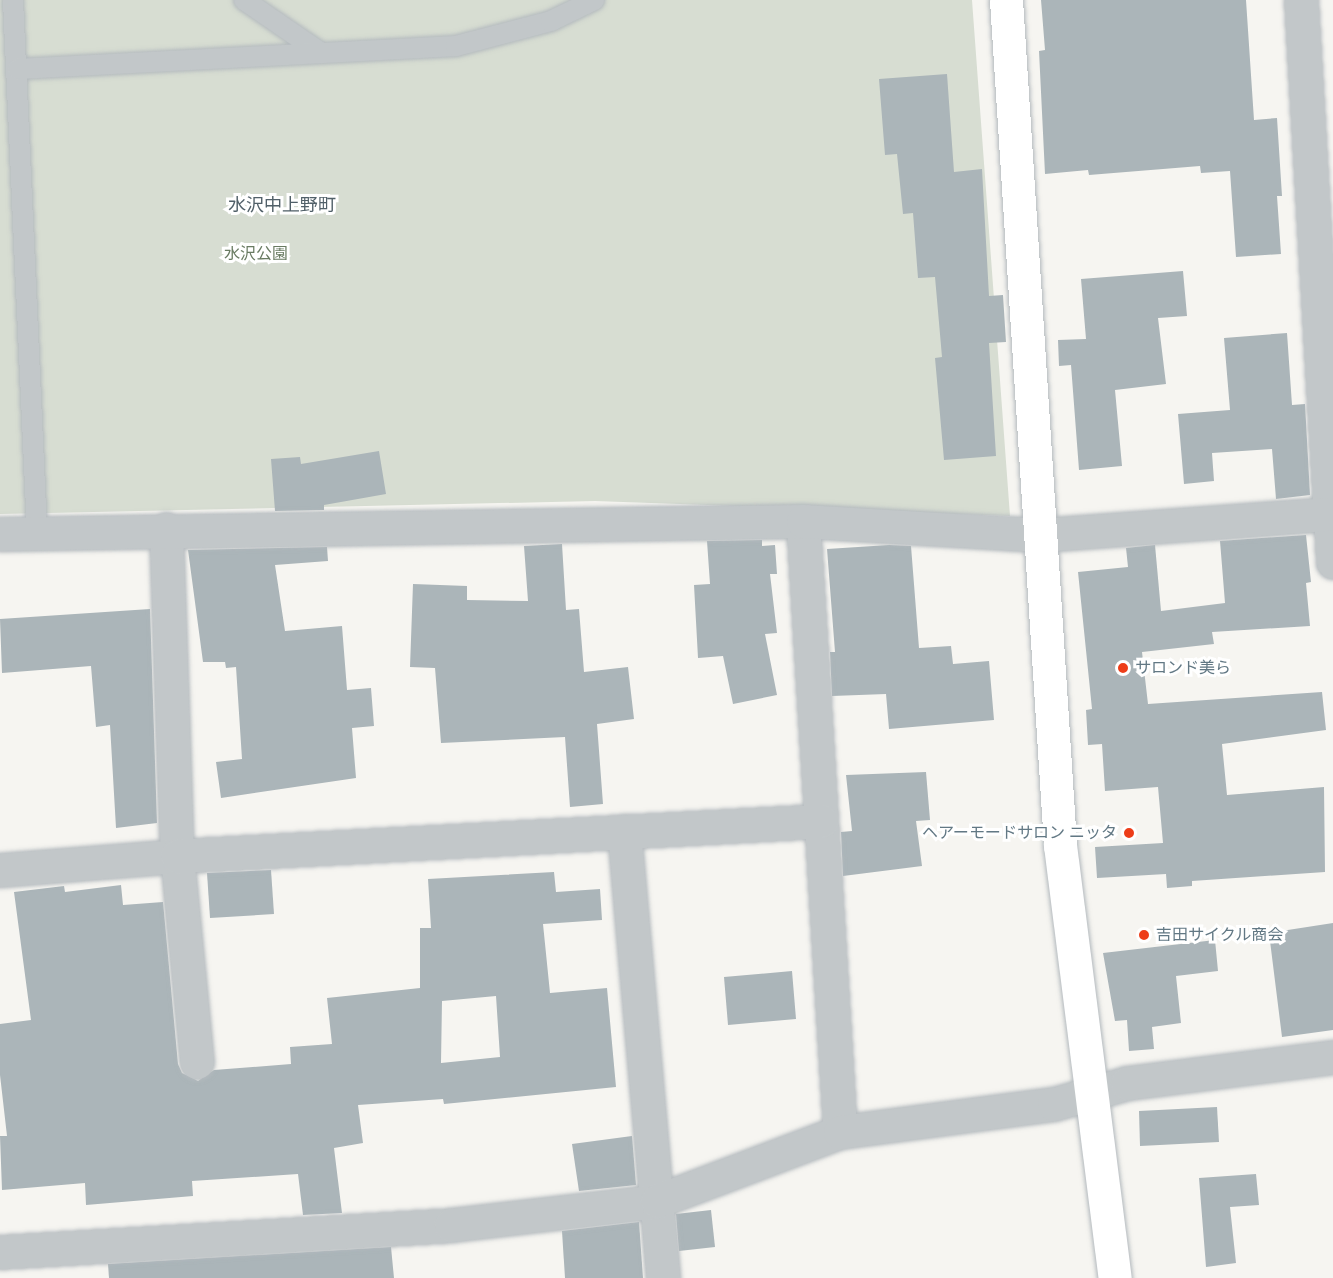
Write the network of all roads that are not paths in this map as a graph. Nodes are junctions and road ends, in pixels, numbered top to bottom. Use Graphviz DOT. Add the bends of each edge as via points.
graph roads {
  1 [pos="13,0"];
  2 [pos="244,0"];
  3 [pos="594,0"];
  4 [pos="1006,0"];
  5 [pos="1301,0"];
  6 [pos="320,52"];
  7 [pos="18,69"];
  8 [pos="1325,241"];
  9 [pos="1329,514"];
  10 [pos="803,521"];
  11 [pos="166,529"];
  12 [pos="37,531"];
  13 [pos="0,534"];
  14 [pos="1041,535"];
  15 [pos="1333,562"];
  16 [pos="821,821"];
  17 [pos="624,831"];
  18 [pos="177,856"];
  19 [pos="0,870"];
  20 [pos="1333,1057"];
  21 [pos="197,1062"];
  22 [pos="1091,1094"];
  23 [pos="840,1132"];
  24 [pos="657,1201"];
  25 [pos="0,1252"];
  26 [pos="663,1278"];
  27 [pos="1115,1278"];
  1 -- 7 [label="lane"];
  2 -- 6 [label="lane"];
  3 -- 6 [label="lane" via="551,21 456,46"];
  4 -- 14 [label="street"];
  5 -- 8 [label="street"];
  6 -- 7 [label="lane"];
  7 -- 12 [label="lane"];
  8 -- 9 [label="street"];
  9 -- 14 [label="street"];
  9 -- 15 [label="street"];
  10 -- 11 [label="street"];
  10 -- 14 [label="street"];
  10 -- 16 [label="street"];
  11 -- 12 [label="street"];
  11 -- 18 [label="street"];
  12 -- 13 [label="street"];
  14 -- 22 [label="street" via="1060,845"];
  16 -- 17 [label="street"];
  16 -- 23 [label="street"];
  17 -- 18 [label="street"];
  17 -- 24 [label="street"];
  18 -- 19 [label="street"];
  18 -- 21 [label="street"];
  20 -- 22 [label="street" via="1127,1083"];
  22 -- 23 [label="street" via="1054,1104"];
  22 -- 27 [label="street"];
  23 -- 24 [label="street"];
  24 -- 25 [label="street" via="452,1225"];
  24 -- 26 [label="street"];
}
